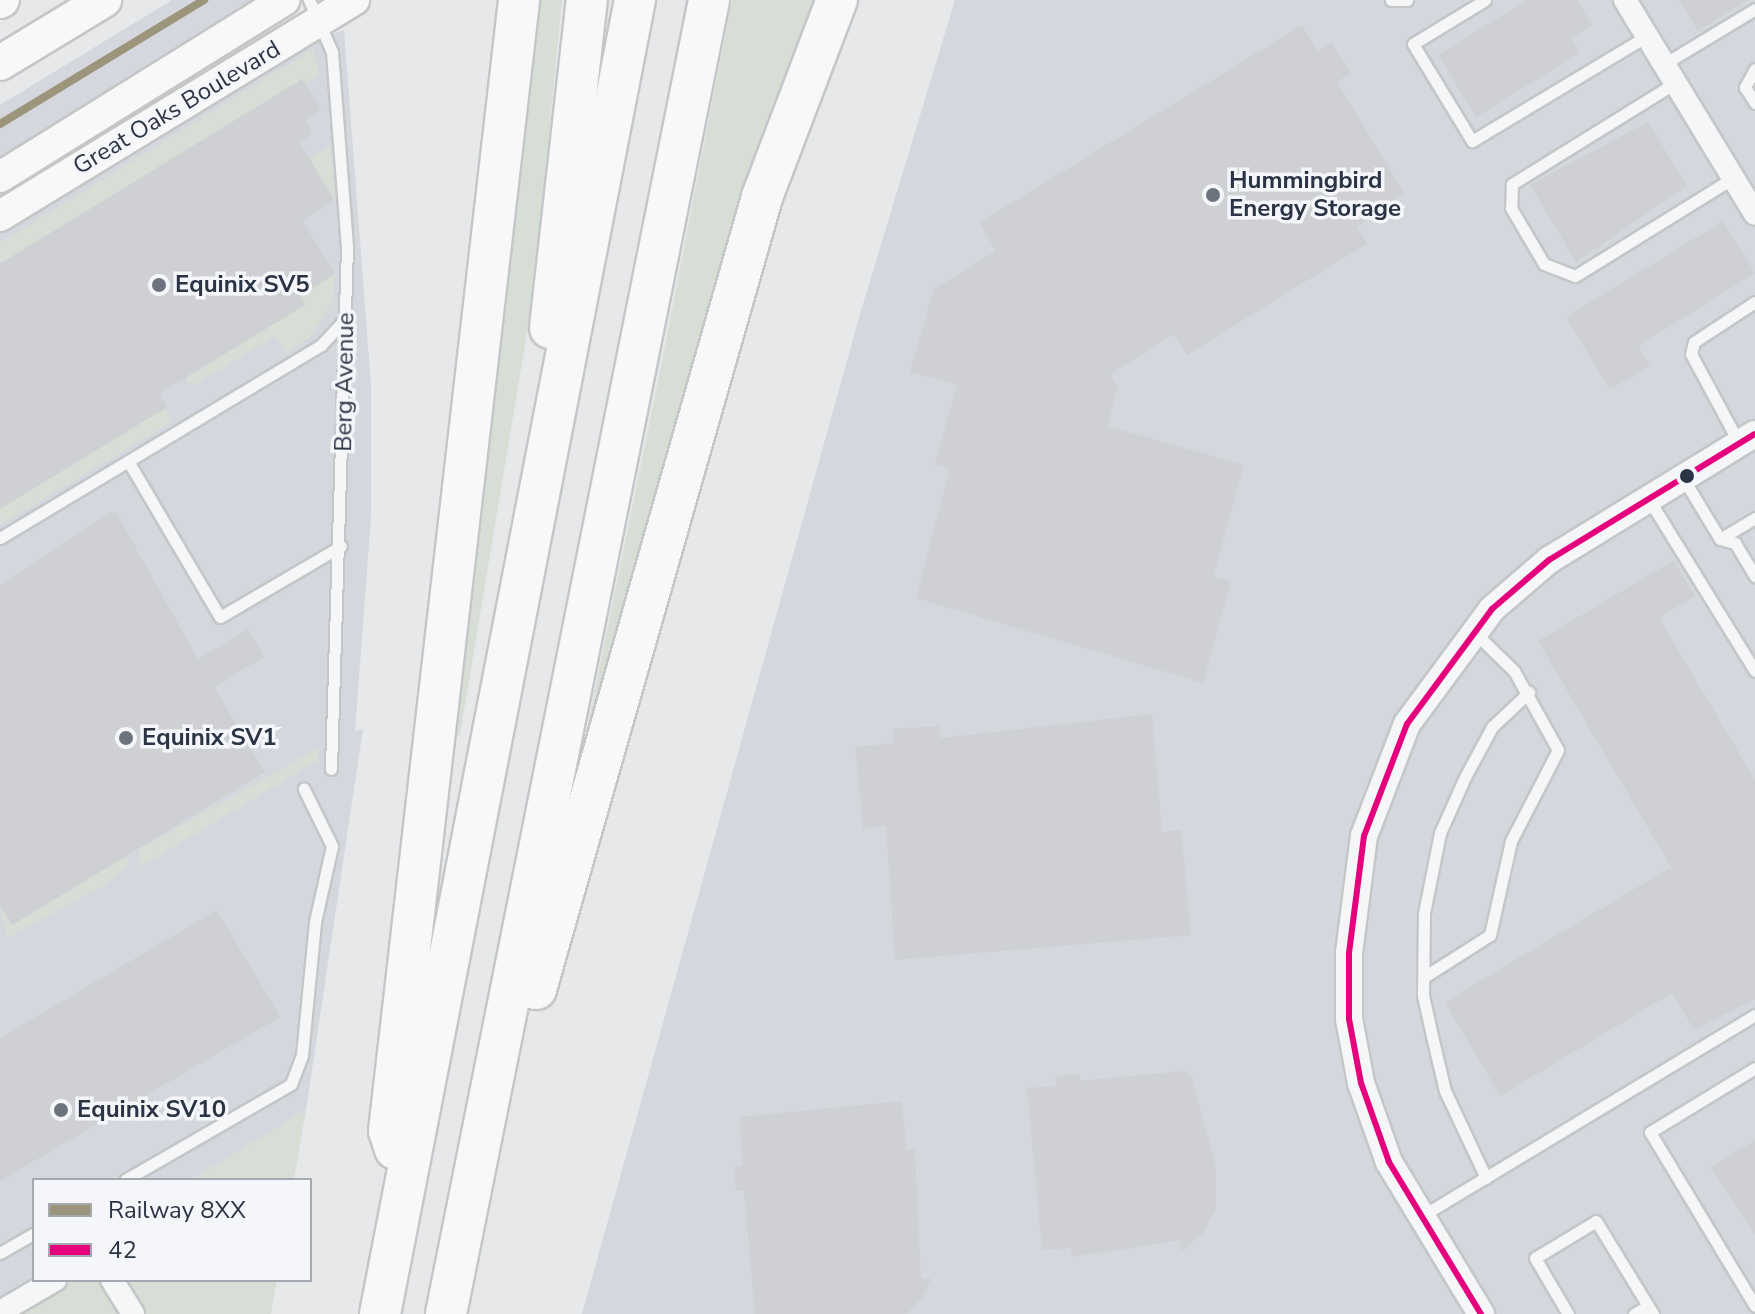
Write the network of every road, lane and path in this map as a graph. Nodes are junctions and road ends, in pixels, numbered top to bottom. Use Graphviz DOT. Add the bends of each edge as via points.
graph roads {
  1 [pos="104,0"];
  2 [pos="284,0"];
  3 [pos="354,0"];
  4 [pos="496,0"];
  5 [pos="519,0"];
  6 [pos="587,0"];
  7 [pos="635,0"];
  8 [pos="709,0"];
  9 [pos="837,0"];
  10 [pos="1391,0"];
  11 [pos="1407,0"];
  12 [pos="1485,0"];
  13 [pos="1625,0"];
  14 [pos="1755,9"];
  15 [pos="315,10"];
  16 [pos="1647,36"];
  17 [pos="0,63"];
  18 [pos="1751,73"];
  19 [pos="1670,74"];
  20 [pos="508,94"];
  21 [pos="1755,103"];
  22 [pos="0,177"];
  23 [pos="1733,178"];
  24 [pos="1755,214"];
  25 [pos="0,216"];
  26 [pos="1755,302"];
  27 [pos="347,317"];
  28 [pos="566,360"];
  29 [pos="1747,439"];
  30 [pos="128,461"];
  31 [pos="1683,477"];
  32 [pos="1648,498"];
  33 [pos="1755,518"];
  34 [pos="0,538"];
  35 [pos="1720,539"];
  36 [pos="341,546"];
  37 [pos="1755,576"];
  38 [pos="1473,631"];
  39 [pos="1755,671"];
  40 [pos="1529,692"];
  41 [pos="331,769"];
  42 [pos="304,789"];
  43 [pos="1424,977"];
  44 [pos="1755,1015"];
  45 [pos="1755,1068"];
  46 [pos="488,1102"];
  47 [pos="128,1178"];
  48 [pos="1486,1178"];
  49 [pos="406,1179"];
  50 [pos="1420,1217"];
  51 [pos="32,1234"];
  52 [pos="0,1253"];
  53 [pos="52,1282"];
  54 [pos="113,1282"];
  55 [pos="1755,1306"];
  56 [pos="1650,1310"];
  57 [pos="0,1312"];
  58 [pos="133,1314"];
  59 [pos="380,1314"];
  60 [pos="446,1314"];
  61 [pos="1481,1314"];
  62 [pos="1568,1314"];
  63 [pos="1634,1314"];
  1 -- 17 [label="main road"];
  2 -- 22 [label="main road, Great Oaks Boulevard"];
  3 -- 15 [label="main road, Great Oaks Boulevard"];
  4 -- 20 [label="highway"];
  5 -- 20 [label="highway"];
  6 -- 28 [label="highway" via="547,322"];
  7 -- 28 [label="highway"];
  8 -- 46 [label="highway"];
  9 -- 46 [label="highway" via="762,197 521,1046"];
  10 -- 11 [label="lane"];
  12 -- 16 [label="lane" via="1413,44 1472,141"];
  13 -- 16 [label="street"];
  14 -- 19 [label="lane"];
  15 -- 25 [label="main road, Great Oaks Boulevard"];
  15 -- 27 [label="lane, Berg Avenue" via="332,52"];
  16 -- 19 [label="street"];
  18 -- 21 [label="lane"];
  19 -- 23 [label="street"];
  19 -- 23 [label="lane" via="1512,184 1511,208 1544,264 1575,276"];
  20 -- 49 [label="highway" via="389,1131"];
  23 -- 24 [label="street"];
  26 -- 29 [label="lane" via="1694,342 1691,354"];
  27 -- 30 [label="lane" via="321,345"];
  27 -- 36 [label="lane, Berg Avenue"];
  28 -- 49 [label="highway"];
  29 -- 31 [label="street"];
  30 -- 34 [label="lane"];
  30 -- 36 [label="lane" via="220,617"];
  31 -- 32 [label="street"];
  31 -- 35 [label="lane"];
  32 -- 38 [label="street" via="1549,560"];
  32 -- 39 [label="lane"];
  33 -- 35 [label="lane"];
  35 -- 37 [label="lane" via="1735,543"];
  36 -- 41 [label="lane, Berg Avenue"];
  38 -- 40 [label="lane"];
  38 -- 50 [label="street" via="1407,724 1364,836 1352,898 1349,1019 1361,1083 1389,1162"];
  40 -- 43 [label="lane" via="1492,727 1440,833 1424,913"];
  40 -- 43 [label="lane" via="1558,750 1511,841 1490,935"];
  42 -- 47 [label="lane" via="332,846 315,922 302,1055 291,1084"];
  43 -- 48 [label="lane" via="1445,1091"];
  44 -- 48 [label="lane"];
  45 -- 55 [label="lane" via="1650,1132"];
  46 -- 60 [label="highway"];
  48 -- 50 [label="lane"];
  49 -- 59 [label="highway"];
  50 -- 61 [label="street"];
  51 -- 52 [label="lane"];
  53 -- 57 [label="street"];
  54 -- 58 [label="street"];
  56 -- 62 [label="lane" via="1596,1221 1535,1258"];
  56 -- 63 [label="lane"];
}
